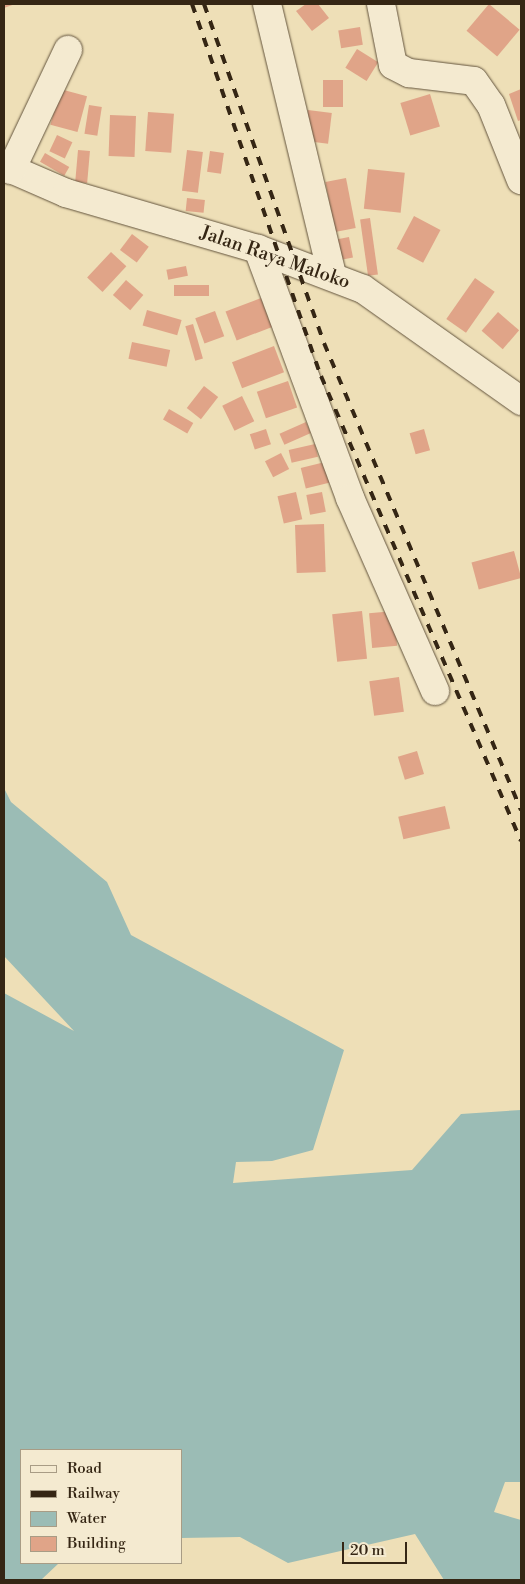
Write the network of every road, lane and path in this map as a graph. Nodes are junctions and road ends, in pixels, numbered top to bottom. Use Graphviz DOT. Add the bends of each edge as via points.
graph roads {
  1 [pos="267,4"];
  2 [pos="381,4"];
  3 [pos="68,50"];
  4 [pos="8,168"];
  5 [pos="521,180"];
  6 [pos="258,249"];
  7 [pos="332,275"];
  8 [pos="521,401"];
  9 [pos="436,691"];
  1 -- 7 [label="street"];
  2 -- 5 [label="street" via="393,65 409,73 474,81 491,105"];
  3 -- 4 [label="street"];
  4 -- 6 [label="street, Jalan Raya Maloko" via="66,193"];
  6 -- 7 [label="street, Jalan Raya Maloko"];
  6 -- 9 [label="street" via="350,498"];
  7 -- 8 [label="street, Jalan Raya Maloko" via="376,298"];
}
